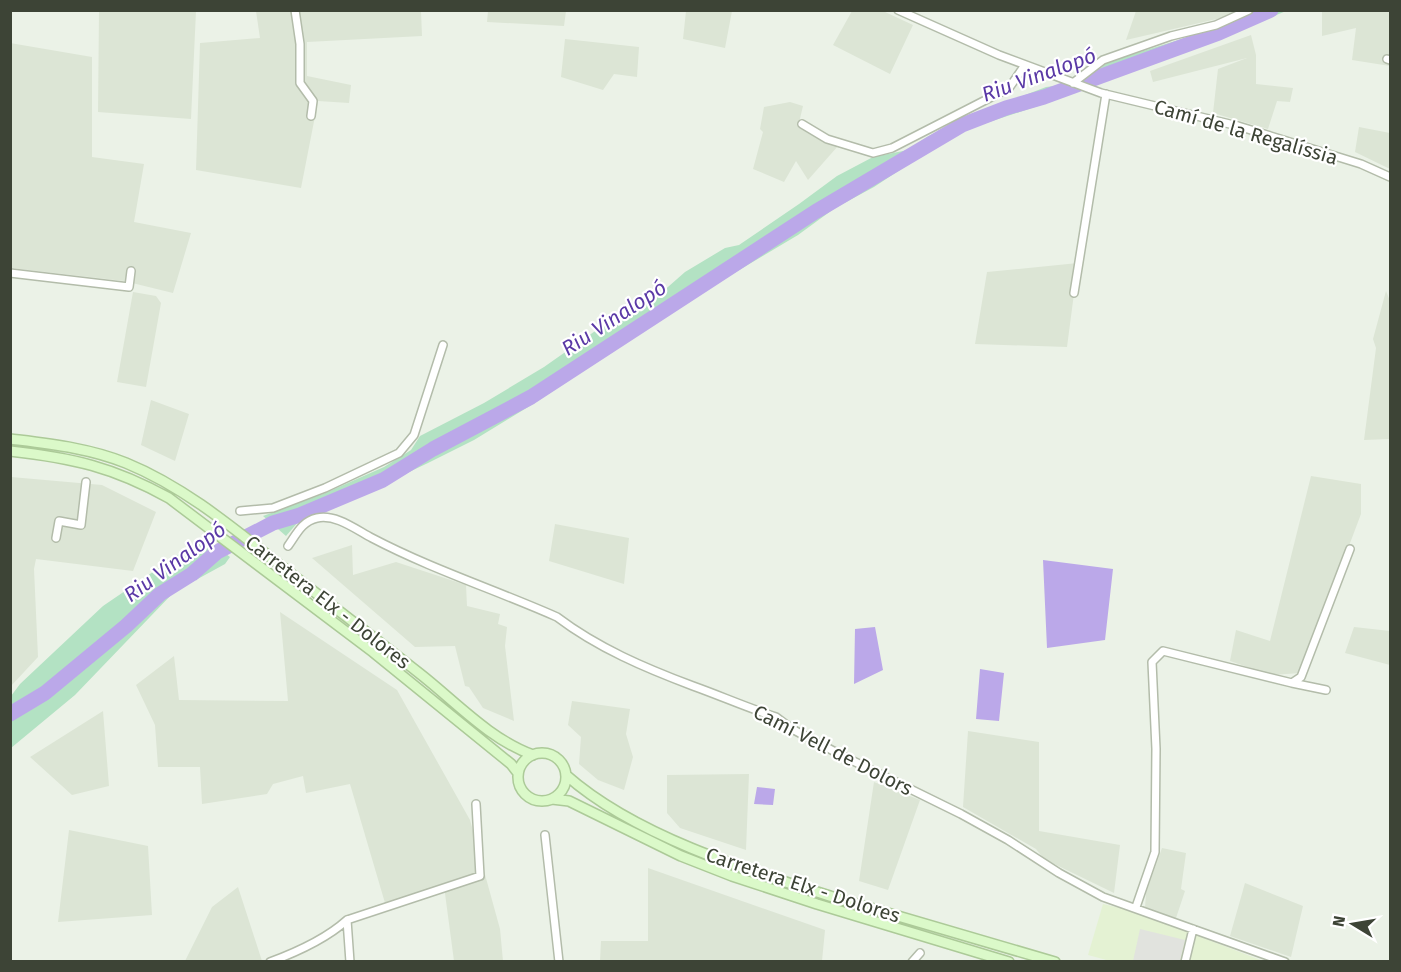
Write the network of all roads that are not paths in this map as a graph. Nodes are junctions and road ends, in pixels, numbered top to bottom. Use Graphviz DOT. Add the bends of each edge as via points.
graph roads {
  1 [pos="295,10"];
  2 [pos="898,10"];
  3 [pos="1249,10"];
  4 [pos="1025,65"];
  5 [pos="1071,82"];
  6 [pos="1103,94"];
  7 [pos="311,116"];
  8 [pos="801,124"];
  9 [pos="1390,177"];
  10 [pos="131,271"];
  11 [pos="10,273"];
  12 [pos="1074,293"];
  13 [pos="443,345"];
  14 [pos="10,439"];
  15 [pos="10,451"];
  16 [pos="86,482"];
  17 [pos="240,511"];
  18 [pos="56,538"];
  19 [pos="288,546"];
  20 [pos="1350,549"];
  21 [pos="1292,683"];
  22 [pos="1326,690"];
  23 [pos="533,755"];
  24 [pos="518,773"];
  25 [pos="566,775"];
  26 [pos="552,800"];
  27 [pos="476,804"];
  28 [pos="545,835"];
  29 [pos="1136,908"];
  30 [pos="347,920"];
  31 [pos="1194,929"];
  32 [pos="920,953"];
  33 [pos="270,962"];
  34 [pos="350,962"];
  35 [pos="559,962"];
  36 [pos="912,962"];
  37 [pos="1009,962"];
  38 [pos="1056,962"];
  39 [pos="1185,962"];
  40 [pos="1285,962"];
  1 -- 7 [label="street" via="300,83 314,101"];
  2 -- 4 [label="street, Camí de la Regalíssia"];
  3 -- 5 [label="street" via="1216,25 1103,60"];
  4 -- 5 [label="street, Camí de la Regalíssia"];
  4 -- 8 [label="street" via="1009,88 892,148 873,153 828,139"];
  5 -- 6 [label="street, Camí de la Regalíssia"];
  6 -- 9 [label="street, Camí de la Regalíssia" via="1238,126"];
  6 -- 12 [label="street"];
  10 -- 11 [label="street" via="129,286"];
  13 -- 17 [label="street" via="414,435 399,453 273,508"];
  14 -- 23 [label="main road, Carretera Elx - Dolores" via="84,450 124,462 165,482 271,558 501,740"];
  15 -- 24 [label="main road, Carretera Elx - Dolores" via="78,461 122,474 169,498 374,652"];
  16 -- 18 [label="street" via="81,525 59,521"];
  19 -- 29 [label="street, Camí Vell de Dolors" via="304,524 316,518 346,524 410,557 557,617 605,648 650,670 776,717 841,755 971,819 1103,897"];
  20 -- 21 [label="street" via="1301,677"];
  21 -- 22 [label="street"];
  21 -- 29 [label="street" via="1163,651 1152,662 1155,852"];
  23 -- 24 [label="main road"];
  23 -- 25 [label="main road" via="541,753 556,758"];
  24 -- 26 [label="main road" via="521,788 529,798"];
  25 -- 26 [label="main road" via="564,786"];
  25 -- 38 [label="main road, Carretera Elx - Dolores" via="615,810 725,861"];
  26 -- 37 [label="main road, Carretera Elx - Dolores" via="574,804 732,876"];
  27 -- 30 [label="street" via="480,876"];
  28 -- 35 [label="street"];
  29 -- 31 [label="street, Camí Vell de Dolors"];
  30 -- 33 [label="street" via="293,953"];
  30 -- 34 [label="street"];
  31 -- 39 [label="street"];
  31 -- 40 [label="street, Camí Vell de Dolors"];
  32 -- 36 [label="street"];
}
